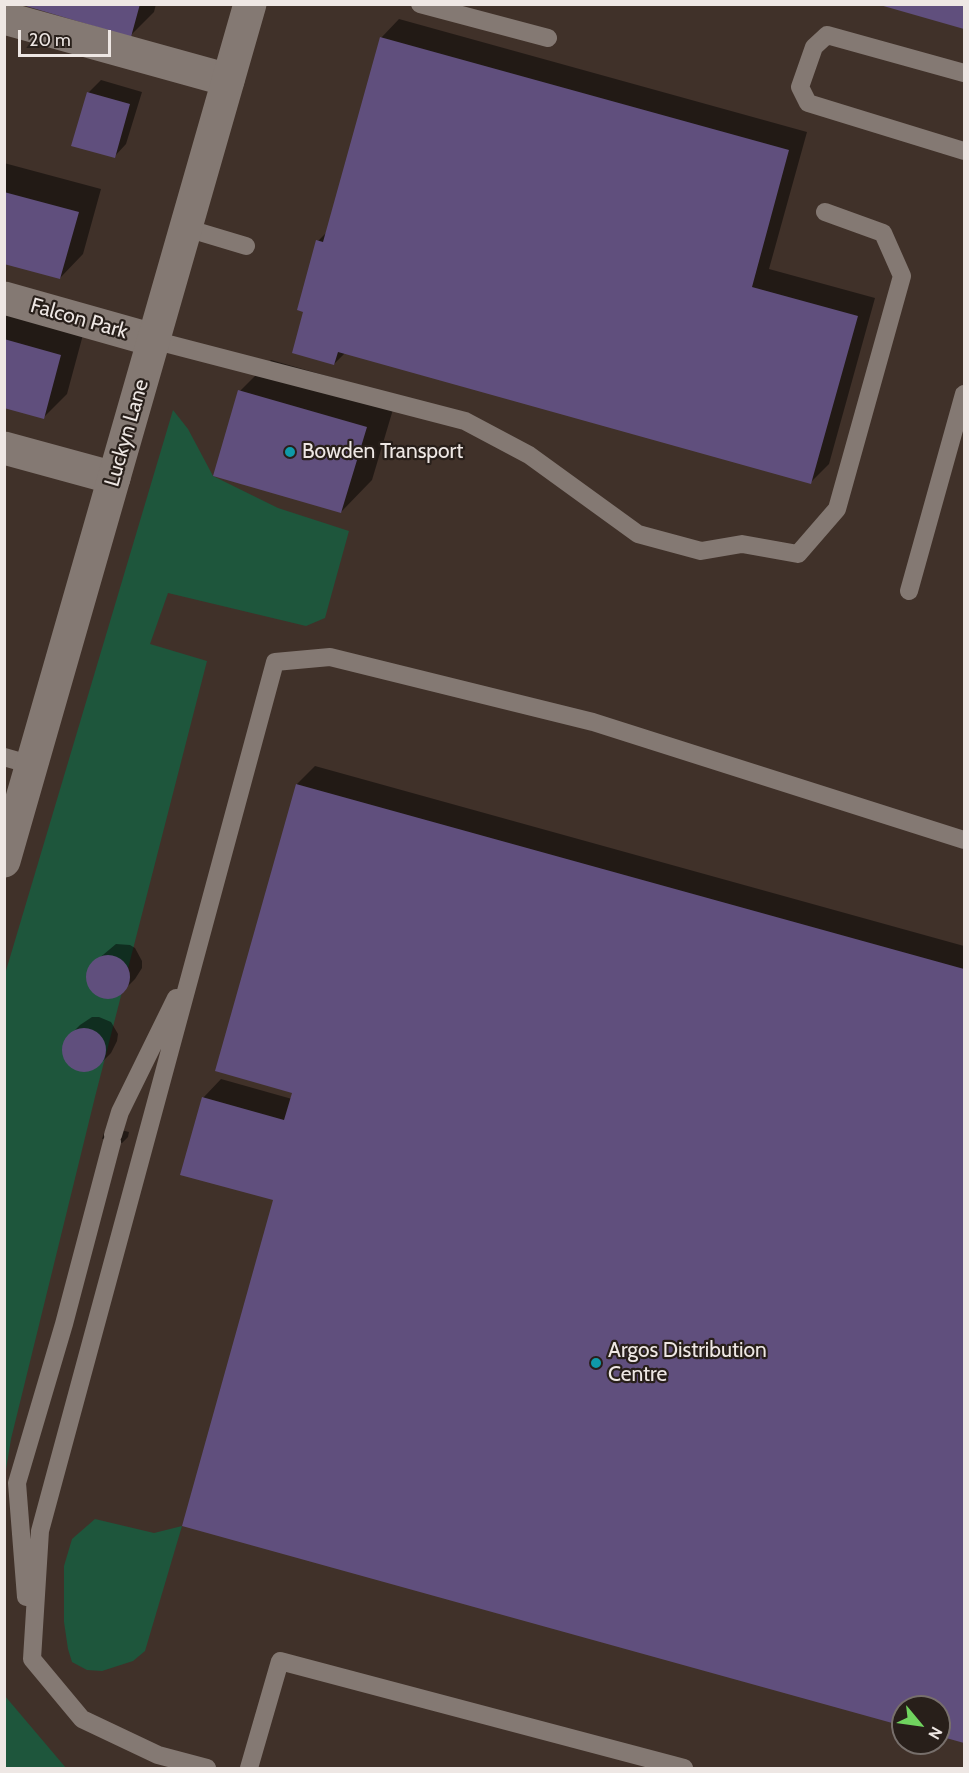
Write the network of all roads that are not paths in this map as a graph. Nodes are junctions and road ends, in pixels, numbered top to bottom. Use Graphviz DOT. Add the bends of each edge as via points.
graph roads {
  1 [pos="250,4"];
  2 [pos="420,4"];
  3 [pos="4,18"];
  4 [pos="548,38"];
  5 [pos="964,73"];
  6 [pos="228,80"];
  7 [pos="964,151"];
  8 [pos="825,212"];
  9 [pos="186,228"];
  10 [pos="246,246"];
  11 [pos="4,298"];
  12 [pos="153,340"];
  13 [pos="964,394"];
  14 [pos="4,448"];
  15 [pos="114,478"];
  16 [pos="909,591"];
  17 [pos="18,761"];
  18 [pos="964,840"];
  19 [pos="4,861"];
  20 [pos="194,960"];
  21 [pos="32,1659"];
  22 [pos="207,1768"];
  23 [pos="249,1768"];
  24 [pos="684,1768"];
  1 -- 6 [label="street, Luckyn Lane"];
  2 -- 4 [label="lane"];
  3 -- 6 [label="street"];
  5 -- 7 [label="lane" via="827,35 814,47 801,87 808,103"];
  6 -- 9 [label="street, Luckyn Lane"];
  8 -- 12 [label="lane" via="883,233 902,276 837,508 798,554 742,544 701,551 638,534 530,455 465,421"];
  9 -- 10 [label="lane"];
  9 -- 12 [label="street, Luckyn Lane"];
  11 -- 12 [label="street, Falcon Park"];
  12 -- 15 [label="street, Luckyn Lane"];
  13 -- 16 [label="lane"];
  14 -- 15 [label="street"];
  15 -- 17 [label="street, Luckyn Lane"];
  17 -- 19 [label="street, Luckyn Lane"];
  18 -- 20 [label="lane" via="593,722 330,657 275,662"];
  20 -- 21 [label="lane" via="40,1531"];
  20 -- 21 [label="lane" via="120,1112 17,1482"];
  21 -- 22 [label="lane" via="82,1719 159,1755"];
  23 -- 24 [label="lane" via="279,1661"];
}
